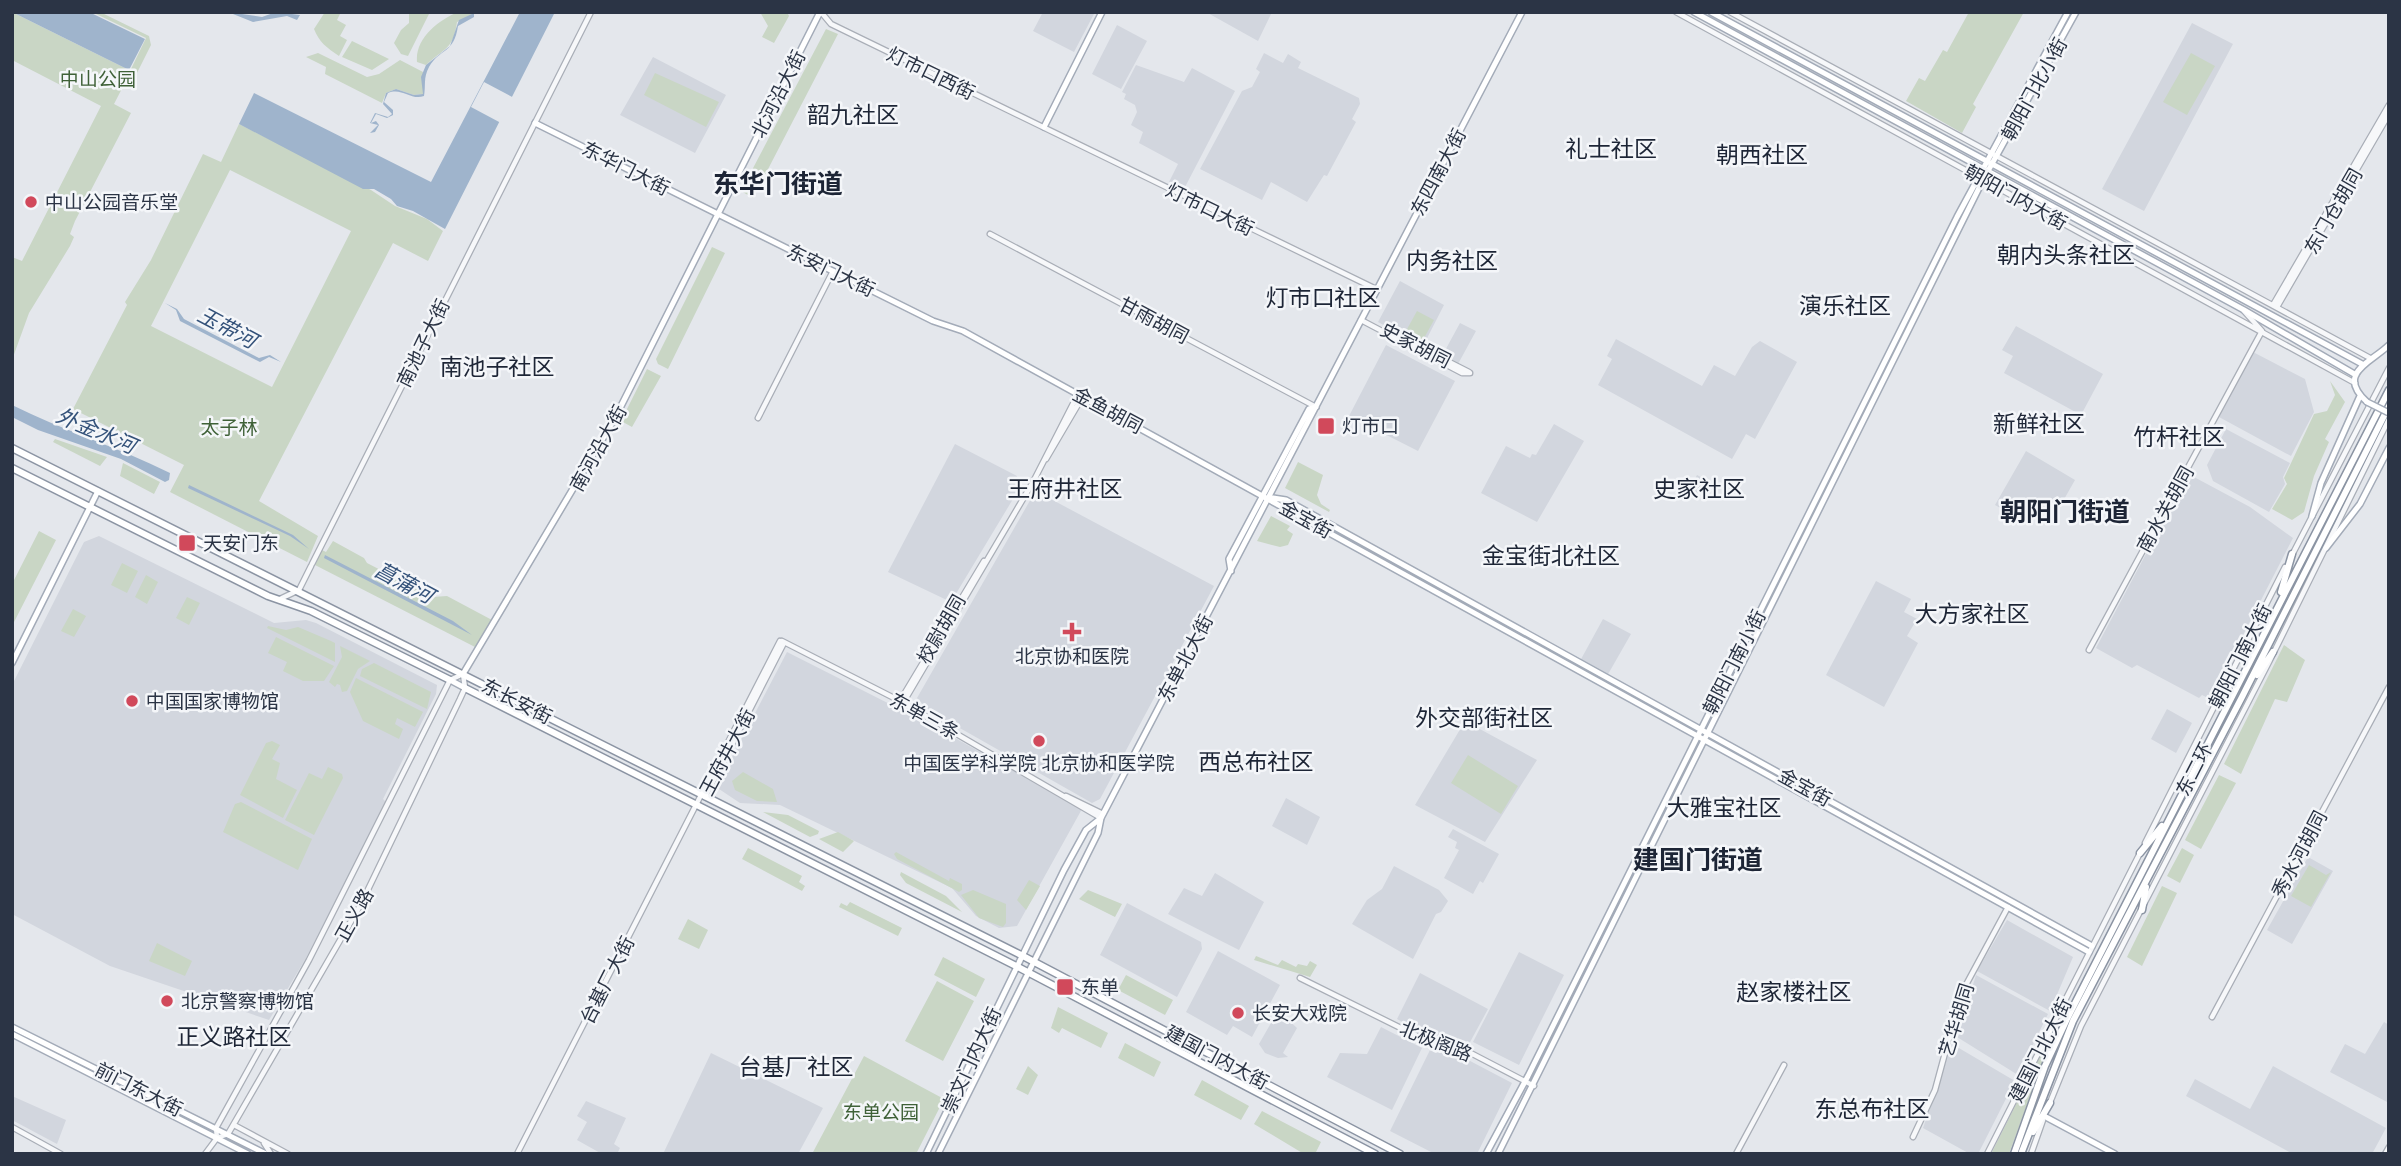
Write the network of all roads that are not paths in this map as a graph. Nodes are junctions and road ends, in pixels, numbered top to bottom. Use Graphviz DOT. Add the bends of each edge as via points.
graph roads {
  1 [pos="591,12"];
  2 [pos="821,12"];
  3 [pos="1102,12"];
  4 [pos="1522,12"];
  5 [pos="1676,12"];
  6 [pos="1694,12"];
  7 [pos="1711,12"];
  8 [pos="1730,12"];
  9 [pos="2068,12"];
  10 [pos="2076,12"];
  11 [pos="2389,105"];
  12 [pos="2389,114"];
  13 [pos="535,123"];
  14 [pos="1044,127"];
  15 [pos="1993,155"];
  16 [pos="1989,163"];
  17 [pos="1984,171"];
  18 [pos="1980,178"];
  19 [pos="717,214"];
  20 [pos="990,234"];
  21 [pos="834,270"];
  22 [pos="1376,289"];
  23 [pos="2275,306"];
  24 [pos="2244,310"];
  25 [pos="1362,318"];
  26 [pos="945,326"];
  27 [pos="2262,331"];
  28 [pos="2389,345"];
  29 [pos="2379,354"];
  30 [pos="2388,357"];
  31 [pos="2370,358"];
  32 [pos="2362,364"];
  33 [pos="2389,368"];
  34 [pos="1470,373"];
  35 [pos="2356,375"];
  36 [pos="2355,383"];
  37 [pos="2389,390"];
  38 [pos="1081,395"];
  39 [pos="2360,396"];
  40 [pos="2389,406"];
  41 [pos="1317,407"];
  42 [pos="2389,413"];
  43 [pos="758,418"];
  44 [pos="2389,419"];
  45 [pos="12,448"];
  46 [pos="2389,448"];
  47 [pos="12,468"];
  48 [pos="98,491"];
  49 [pos="1267,496"];
  50 [pos="90,507"];
  51 [pos="2312,516"];
  52 [pos="2326,548"];
  53 [pos="2292,554"];
  54 [pos="299,590"];
  55 [pos="279,599"];
  56 [pos="2276,608"];
  57 [pos="782,641"];
  58 [pos="2089,650"];
  59 [pos="2273,652"];
  60 [pos="12,663"];
  61 [pos="463,674"];
  62 [pos="450,680"];
  63 [pos="465,688"];
  64 [pos="2387,689"];
  65 [pos="2242,696"];
  66 [pos="902,702"];
  67 [pos="1702,735"];
  68 [pos="705,795"];
  69 [pos="695,806"];
  70 [pos="1102,816"];
  71 [pos="2169,817"];
  72 [pos="2140,853"];
  73 [pos="2148,878"];
  74 [pos="2008,907"];
  75 [pos="2142,910"];
  76 [pos="2091,949"];
  77 [pos="1021,955"];
  78 [pos="2116,960"];
  79 [pos="1033,962"];
  80 [pos="1016,967"];
  81 [pos="1028,973"];
  82 [pos="1300,978"];
  83 [pos="2212,1017"];
  84 [pos="12,1027"];
  85 [pos="2049,1032"];
  86 [pos="12,1034"];
  87 [pos="1784,1065"];
  88 [pos="2045,1066"];
  89 [pos="1525,1082"];
  90 [pos="1534,1086"];
  91 [pos="2049,1103"];
  92 [pos="2044,1115"];
  93 [pos="234,1125"];
  94 [pos="12,1127"];
  95 [pos="216,1128"];
  96 [pos="228,1134"];
  97 [pos="1913,1137"];
  98 [pos="217,1138"];
  99 [pos="263,1141"];
  100 [pos="2389,1146"];
  101 [pos="2022,1151"];
  102 [pos="61,1154"];
  103 [pos="205,1154"];
  104 [pos="248,1154"];
  105 [pos="268,1154"];
  106 [pos="288,1154"];
  107 [pos="517,1154"];
  108 [pos="926,1154"];
  109 [pos="938,1154"];
  110 [pos="1375,1154"];
  111 [pos="1400,1154"];
  112 [pos="1486,1154"];
  113 [pos="1498,1154"];
  114 [pos="1735,1154"];
  115 [pos="1987,1154"];
  116 [pos="2014,1154"];
  117 [pos="2031,1154"];
  118 [pos="2115,1154"];
  119 [pos="2385,1154"];
  1 -- 13 [label="street, 南池子大街"];
  2 -- 14 [label="street, 灯市口西街" via="831,24"];
  2 -- 19 [label="main road, 北河沿大街"];
  3 -- 14 [label="main road"];
  4 -- 22 [label="main road, 东四南大街"];
  5 -- 18 [label="street, 朝阳门内大街"];
  6 -- 17 [label="main road, 朝阳门内大街"];
  7 -- 16 [label="main road, 朝阳门内大街"];
  8 -- 15 [label="street, 朝阳门内大街"];
  9 -- 15 [label="main road, 朝阳门北小街"];
  10 -- 15 [label="main road, 朝阳门北小街"];
  11 -- 23 [label="street"];
  12 -- 23 [label="street, 东门仓胡同"];
  13 -- 19 [label="main road, 东华门大街"];
  13 -- 54 [label="street, 南池子大街"];
  14 -- 22 [label="street, 灯市口大街"];
  15 -- 16 [label="main road, 朝阳门北小街"];
  15 -- 23 [label="street, 朝阳门内大街"];
  16 -- 17 [label="main road, 朝阳门北小街"];
  16 -- 32 [label="main road, 朝阳门内大街"];
  17 -- 18 [label="main road, 朝阳门南小街"];
  17 -- 24 [label="main road, 朝阳门内大街"];
  18 -- 27 [label="street, 朝阳门内大街"];
  18 -- 67 [label="main road, 朝阳门南小街"];
  19 -- 21 [label="main road, 东安门大街"];
  19 -- 61 [label="main road, 南河沿大街" via="615,418"];
  20 -- 41 [label="street, 甘雨胡同"];
  21 -- 26 [label="main road, 东安门大街"];
  21 -- 43 [label="street"];
  22 -- 25 [label="main road, 东四南大街"];
  23 -- 31 [label="street, 朝阳门内大街"];
  24 -- 27 [label="street"];
  24 -- 35 [label="main road, 朝阳门内大街"];
  25 -- 34 [label="street" via="1462,373"];
  25 -- 41 [label="main road, 东四南大街"];
  26 -- 38 [label="main road, 金鱼胡同" via="964,331"];
  27 -- 36 [label="street, 朝阳门内大街"];
  27 -- 58 [label="street, 南水关胡同"];
  28 -- 29 [label="main road"];
  29 -- 30 [label="main road"];
  29 -- 31 [label="main road"];
  31 -- 32 [label="main road"];
  32 -- 35 [label="main road"];
  33 -- 51 [label="street, 朝阳门南大街"];
  35 -- 36 [label="main road"];
  36 -- 39 [label="main road"];
  37 -- 56 [label="highway, 东二环"];
  38 -- 49 [label="main road, 金鱼胡同"];
  38 -- 66 [label="street, 校尉胡同"];
  39 -- 42 [label="main road, bridge"];
  39 -- 51 [label="main road" via="2321,483"];
  40 -- 65 [label="highway, 东二环"];
  41 -- 49 [label="main road, 东四南大街"];
  44 -- 52 [label="street, 朝阳门南大街"];
  45 -- 48 [label="highway, 东长安街"];
  46 -- 52 [label="main road" via="2360,504"];
  47 -- 50 [label="highway, 东长安街"];
  48 -- 50 [label="main road"];
  48 -- 54 [label="highway, 东长安街"];
  49 -- 67 [label="main road, 金宝街" via="1286,499"];
  49 -- 70 [label="main road, 东单北大街"];
  50 -- 55 [label="highway, 东长安街"];
  50 -- 60 [label="main road"];
  51 -- 53 [label="street, 朝阳门南大街"];
  52 -- 59 [label="street, 朝阳门南大街"];
  53 -- 56 [label="highway"];
  53 -- 72 [label="street, 朝阳门南大街"];
  54 -- 55 [label="street"];
  54 -- 61 [label="highway, 东长安街"];
  55 -- 62 [label="highway, 东长安街"];
  56 -- 71 [label="highway, 东二环"];
  57 -- 66 [label="street, 东单三条"];
  57 -- 68 [label="street, 王府井大街"];
  59 -- 65 [label="highway"];
  59 -- 75 [label="street, 朝阳门南大街"];
  61 -- 62 [label="street"];
  61 -- 63 [label="street"];
  61 -- 68 [label="highway, 东长安街"];
  62 -- 63 [label="main road, 东长安街"];
  62 -- 95 [label="street, 正义路" via="309,960"];
  63 -- 69 [label="highway, 东长安街"];
  63 -- 93 [label="street, 正义路" via="362,904"];
  64 -- 83 [label="street, 秀水河胡同"];
  65 -- 73 [label="highway, 东二环"];
  66 -- 70 [label="street, 东单三条"];
  67 -- 74 [label="main road, 金宝街"];
  67 -- 76 [label="main road, 金宝街"];
  67 -- 89 [label="main road, 朝阳门南小街"];
  67 -- 90 [label="main road, 朝阳门南小街"];
  68 -- 69 [label="street, 王府井大街"];
  68 -- 77 [label="highway, 东长安街"];
  69 -- 80 [label="highway, 东长安街"];
  69 -- 107 [label="street, 台基厂大街"];
  70 -- 77 [label="main road, 东单北大街" via="1086,830"];
  70 -- 79 [label="main road, 东单北大街" via="1098,833"];
  71 -- 72 [label="highway"];
  71 -- 88 [label="highway, 东二环"];
  72 -- 76 [label="street, 朝阳门南大街"];
  73 -- 75 [label="highway"];
  73 -- 101 [label="highway, 东二环" via="2073,1021"];
  74 -- 76 [label="main road, 金宝街"];
  74 -- 97 [label="street, 艺华胡同" via="1961,994 1935,1090"];
  75 -- 78 [label="street, 朝阳门南大街"];
  76 -- 85 [label="street, 建国门北大街"];
  77 -- 79 [label="highway, 建国门内大街"];
  77 -- 80 [label="main road, 崇文门内大街"];
  78 -- 91 [label="street, 建国门北大街" via="2081,1026"];
  79 -- 81 [label="main road, 崇文门内大街"];
  79 -- 111 [label="highway, 建国门内大街"];
  80 -- 81 [label="highway, 建国门内大街"];
  80 -- 108 [label="main road, 崇文门内大街"];
  81 -- 109 [label="main road, 崇文门内大街"];
  81 -- 110 [label="highway, 建国门内大街"];
  82 -- 89 [label="street, 北极阁路" via="1431,1043 1461,1048"];
  84 -- 95 [label="main road, 前门东大街"];
  85 -- 88 [label="highway"];
  85 -- 115 [label="street, 建国门北大街"];
  86 -- 98 [label="main road, 前门东大街"];
  87 -- 114 [label="street"];
  88 -- 116 [label="highway, 东二环"];
  89 -- 90 [label="street, 北极阁路"];
  89 -- 112 [label="main road, 朝阳门南小街"];
  90 -- 113 [label="main road, 朝阳门南小街"];
  91 -- 92 [label="street, 建国门北大街"];
  91 -- 101 [label="highway"];
  92 -- 117 [label="street, 建国门北大街"];
  92 -- 118 [label="main road"];
  93 -- 96 [label="street, 正义路"];
  93 -- 99 [label="street"];
  94 -- 102 [label="street"];
  95 -- 96 [label="main road, 前门东大街"];
  95 -- 98 [label="street"];
  96 -- 98 [label="street"];
  96 -- 105 [label="main road, 前门东大街"];
  98 -- 103 [label="street"];
  98 -- 104 [label="main road, 前门东大街"];
  99 -- 105 [label="street"];
  99 -- 106 [label="street"];
  100 -- 119 [label="street"];
}
